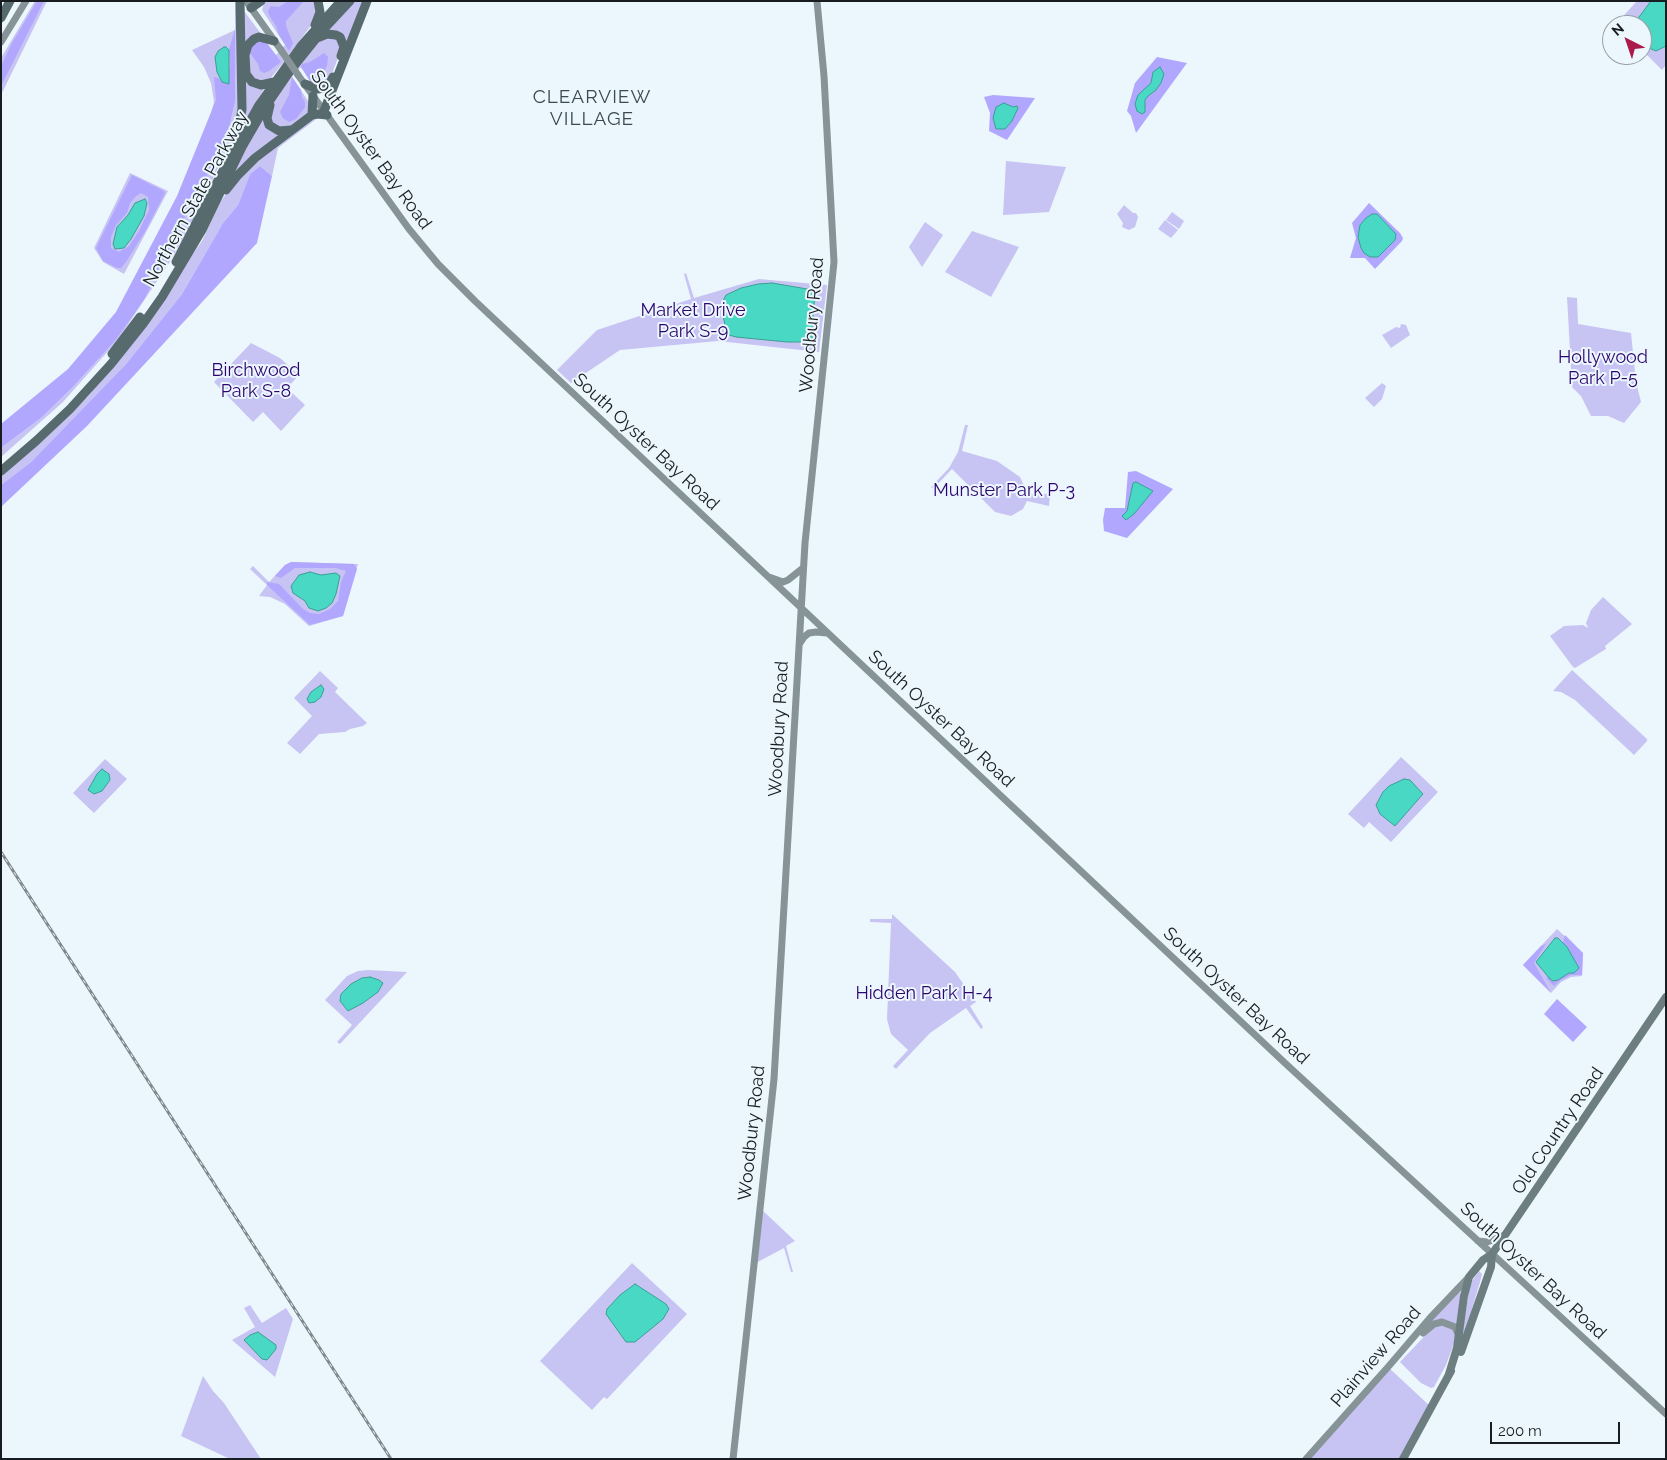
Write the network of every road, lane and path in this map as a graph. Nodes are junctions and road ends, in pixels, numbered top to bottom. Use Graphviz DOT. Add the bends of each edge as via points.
graph roads {
  1 [pos="10,1"];
  2 [pos="26,1"];
  3 [pos="240,1"];
  4 [pos="261,1"];
  5 [pos="318,1"];
  6 [pos="341,1"];
  7 [pos="350,1"];
  8 [pos="367,1"];
  9 [pos="817,1"];
  10 [pos="248,5"];
  11 [pos="1,18"];
  12 [pos="317,38"];
  13 [pos="274,41"];
  14 [pos="1,42"];
  15 [pos="301,46"];
  16 [pos="274,82"];
  17 [pos="304,84"];
  18 [pos="273,96"];
  19 [pos="313,96"];
  20 [pos="325,113"];
  21 [pos="312,115"];
  22 [pos="293,130"];
  23 [pos="230,157"];
  24 [pos="216,202"];
  25 [pos="1,463"];
  26 [pos="1,470"];
  27 [pos="803,568"];
  28 [pos="767,576"];
  29 [pos="801,608"];
  30 [pos="827,633"];
  31 [pos="799,645"];
  32 [pos="1666,997"];
  33 [pos="1506,1235"];
  34 [pos="1478,1241"];
  35 [pos="1492,1254"];
  36 [pos="1469,1277"];
  37 [pos="1459,1337"];
  38 [pos="1406,1348"];
  39 [pos="1449,1374"];
  40 [pos="1666,1414"];
  41 [pos="733,1459"];
  42 [pos="1306,1459"];
  43 [pos="1403,1459"];
  1 -- 11 [label="highway"];
  2 -- 14 [label="main road"];
  3 -- 23 [label="highway" via="242,108"];
  4 -- 10 [label="highway"];
  5 -- 15 [label="highway" via="319,18"];
  6 -- 15 [label="highway, Northern State Parkway"];
  7 -- 12 [label="highway, Northern State Parkway"];
  8 -- 20 [label="highway"];
  9 -- 27 [label="main road, Woodbury Road" via="834,262"];
  10 -- 13 [label="main road, South Oyster Bay Road"];
  12 -- 17 [label="highway" via="336,35 344,43 343,52 328,86 318,89"];
  12 -- 18 [label="highway, Northern State Parkway"];
  13 -- 16 [label="highway" via="259,37 251,40 246,48 245,62 246,74 252,82 261,85"];
  13 -- 17 [label="main road, South Oyster Bay Road, bridge"];
  15 -- 16 [label="highway, Northern State Parkway"];
  16 -- 23 [label="highway, Northern State Parkway"];
  17 -- 19 [label="main road, South Oyster Bay Road"];
  18 -- 22 [label="highway" via="267,112 269,125 282,132"];
  18 -- 24 [label="highway, Northern State Parkway" via="242,147"];
  19 -- 20 [label="main road, South Oyster Bay Road"];
  19 -- 21 [label="highway"];
  20 -- 21 [label="highway"];
  20 -- 28 [label="main road, South Oyster Bay Road" via="392,208 438,264"];
  21 -- 22 [label="highway"];
  22 -- 24 [label="highway" via="248,164"];
  23 -- 25 [label="highway, Northern State Parkway" via="181,254 139,319 70,401"];
  24 -- 26 [label="highway, Northern State Parkway" via="178,271 130,342 65,414"];
  27 -- 28 [label="main road" via="783,582"];
  27 -- 29 [label="main road, Woodbury Road"];
  28 -- 29 [label="main road, South Oyster Bay Road"];
  29 -- 30 [label="main road, South Oyster Bay Road"];
  29 -- 31 [label="main road, Woodbury Road"];
  30 -- 31 [label="main road" via="809,633"];
  30 -- 34 [label="main road, South Oyster Bay Road"];
  31 -- 41 [label="main road, Woodbury Road" via="774,1079"];
  32 -- 33 [label="main road, Old Country Road"];
  33 -- 34 [label="main road" via="1487,1242"];
  33 -- 35 [label="main road, Old Country Road"];
  34 -- 35 [label="main road, South Oyster Bay Road"];
  35 -- 36 [label="main road, Old Country Road"];
  35 -- 39 [label="main road" via="1488,1277 1460,1354"];
  35 -- 40 [label="main road, South Oyster Bay Road"];
  36 -- 37 [label="main road"];
  36 -- 38 [label="main road, Plainview Road"];
  37 -- 38 [label="main road" via="1452,1324 1440,1322 1428,1328"];
  37 -- 39 [label="main road"];
  38 -- 42 [label="main road, Plainview Road"];
  39 -- 43 [label="main road"];
}
